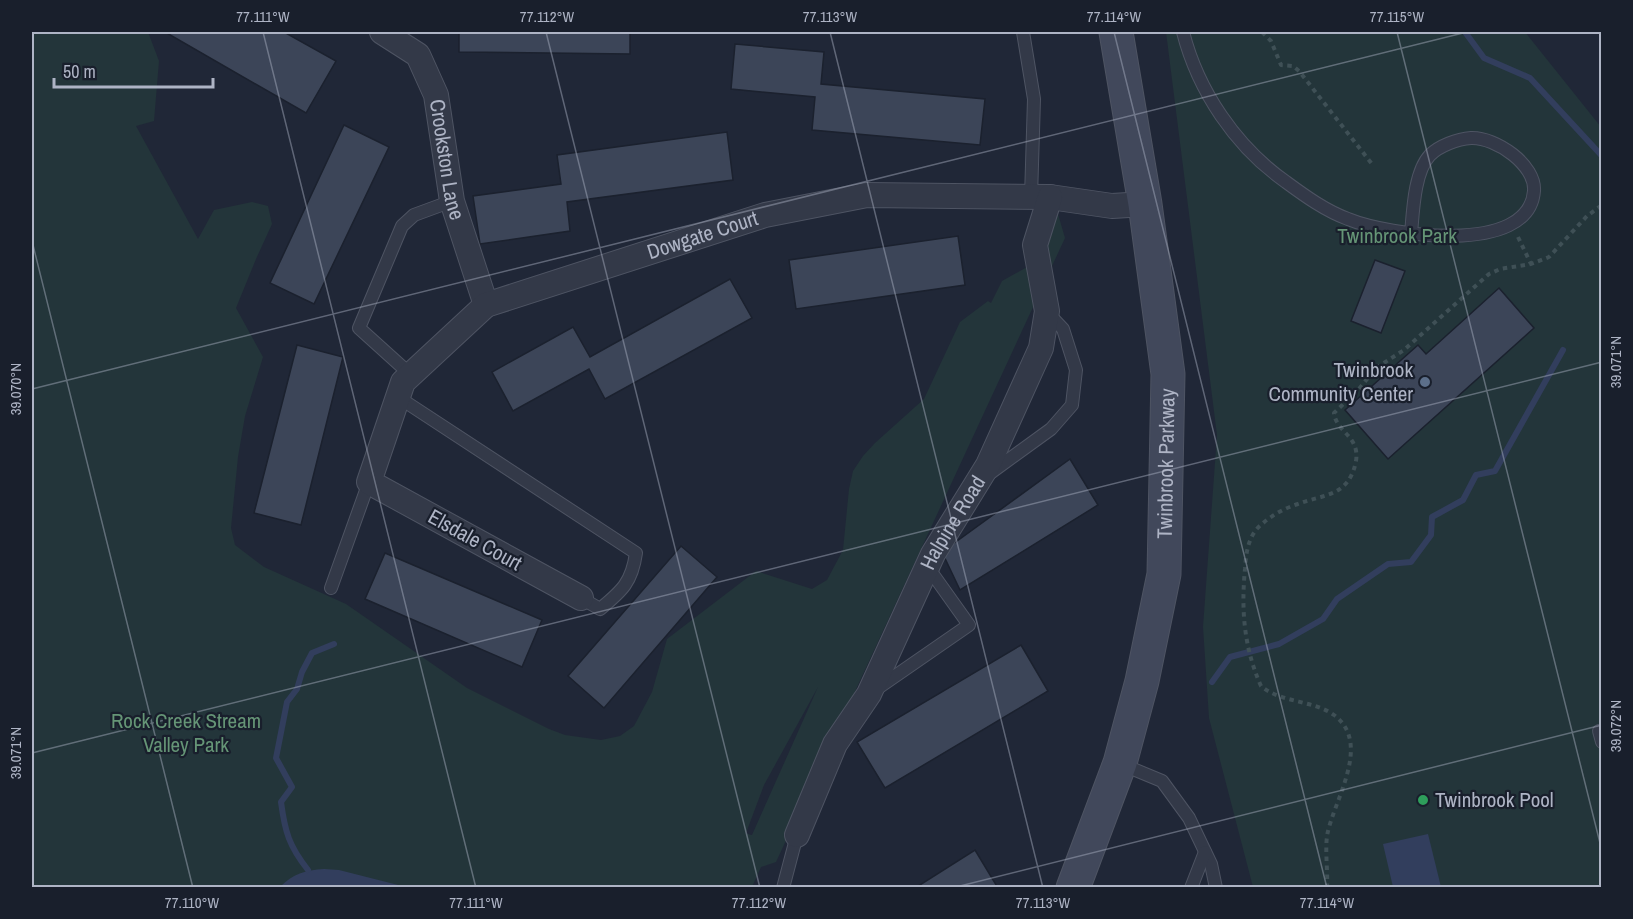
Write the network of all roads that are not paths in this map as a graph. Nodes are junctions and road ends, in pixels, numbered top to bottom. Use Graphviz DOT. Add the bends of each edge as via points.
graph roads {
  1 [pos="382,32"];
  2 [pos="1023,32"];
  3 [pos="1116,32"];
  4 [pos="1183,32"];
  5 [pos="1040,197"];
  6 [pos="452,201"];
  7 [pos="1145,204"];
  8 [pos="1411,234"];
  9 [pos="486,304"];
  10 [pos="1047,311"];
  11 [pos="411,375"];
  12 [pos="398,397"];
  13 [pos="369,482"];
  14 [pos="976,484"];
  15 [pos="927,566"];
  16 [pos="331,588"];
  17 [pos="580,598"];
  18 [pos="869,694"];
  19 [pos="1120,763"];
  20 [pos="797,836"];
  21 [pos="1205,852"];
  22 [pos="783,888"];
  23 [pos="1073,888"];
  24 [pos="1191,888"];
  25 [pos="1216,888"];
  1 -- 6 [label="street, Crookston Lane" via="418,55 436,95"];
  2 -- 5 [label="lane" via="1034,99"];
  3 -- 7 [label="main road, Twinbrook Parkway"];
  4 -- 8 [label="lane" via="1220,116 1251,153 1285,182 1347,219 1376,229"];
  5 -- 7 [label="street, Dowgate Court" via="1112,206"];
  5 -- 9 [label="street, Dowgate Court" via="867,195 765,215"];
  5 -- 10 [label="street, Halpine Road" via="1035,246"];
  6 -- 9 [label="street, Crookston Lane"];
  6 -- 11 [label="lane" via="414,215 402,226 359,328"];
  7 -- 19 [label="main road, Twinbrook Parkway" via="1168,374 1164,574"];
  8 -- 8 [label="lane" via="1477,234 1511,223 1532,203 1534,180 1527,166 1497,145 1472,138 1446,145 1429,156 1421,171"];
  9 -- 11 [label="street, Dowgate Court"];
  10 -- 14 [label="street, Halpine Road" via="1041,348"];
  10 -- 14 [label="lane" via="1063,329 1076,370 1072,405 1051,429"];
  11 -- 12 [label="street, Dowgate Court" via="403,382"];
  12 -- 13 [label="street, Dowgate Court"];
  12 -- 17 [label="lane" via="636,553 626,585 608,603 600,609"];
  13 -- 16 [label="lane"];
  13 -- 17 [label="street, Elsdale Court"];
  14 -- 15 [label="street, Halpine Road"];
  15 -- 18 [label="street, Halpine Road"];
  15 -- 18 [label="lane" via="969,625"];
  18 -- 20 [label="street, Halpine Road" via="835,744"];
  19 -- 21 [label="lane" via="1162,780 1189,818"];
  19 -- 23 [label="main road, Twinbrook Parkway"];
  20 -- 22 [label="lane"];
  21 -- 24 [label="lane"];
  21 -- 25 [label="lane"];
}
